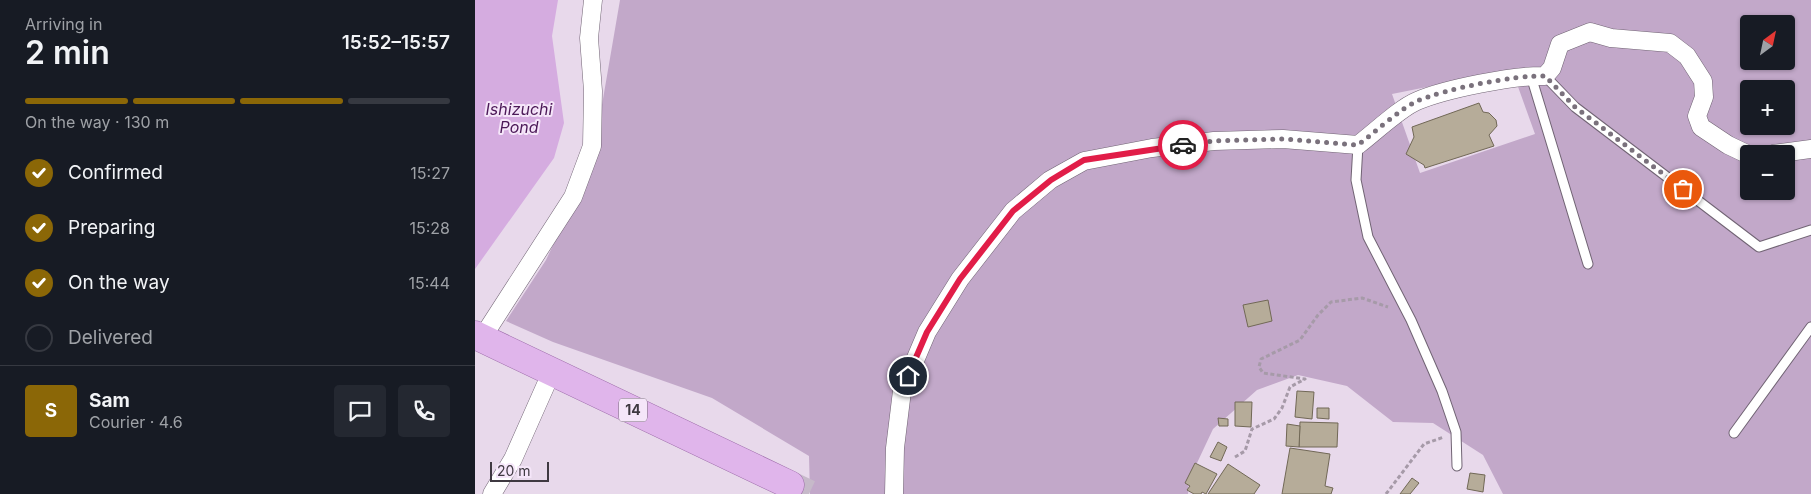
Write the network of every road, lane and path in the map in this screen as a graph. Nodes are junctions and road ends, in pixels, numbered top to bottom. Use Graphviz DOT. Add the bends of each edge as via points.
graph roads {
  1 [pos="593,0"];
  2 [pos="1538,76"];
  3 [pos="1358,145"];
  4 [pos="1811,149"];
  5 [pos="1740,151"];
  6 [pos="1795,151"];
  7 [pos="1811,230"];
  8 [pos="1588,264"];
  9 [pos="1411,320"];
  10 [pos="1811,327"];
  11 [pos="478,336"];
  12 [pos="552,371"];
  13 [pos="1456,432"];
  14 [pos="1734,433"];
  15 [pos="1235,457"];
  16 [pos="1457,466"];
  17 [pos="790,485"];
  18 [pos="492,494"];
  19 [pos="893,494"];
  20 [pos="1386,494"];
  1 -- 11 [label="street" via="589,38 593,91 592,146 573,197"];
  2 -- 3 [label="street" via="1452,91 1415,102"];
  2 -- 5 [label="street" via="1552,68 1560,44 1590,32 1611,38 1670,44 1687,56 1703,81 1704,97 1697,116 1701,126"];
  2 -- 7 [label="lane" via="1759,247"];
  2 -- 8 [label="lane"];
  3 -- 9 [label="lane" via="1356,180 1368,237"];
  3 -- 19 [label="street" via="1283,139 1214,141 1152,148 1084,160 1051,180 1013,211 960,279 927,332 902,391"];
  4 -- 6 [label="street"];
  9 -- 13 [label="lane"];
  9 -- 15 [label="path" via="1391,308 1362,298 1331,302 1300,340 1261,359 1259,367 1263,373 1305,379 1291,387 1274,419 1252,429 1245,451"];
  10 -- 14 [label="lane"];
  11 -- 12 [label="main road, 14"];
  12 -- 17 [label="main road, 14"];
  12 -- 18 [label="street" via="513,459"];
  13 -- 16 [label="lane"];
  13 -- 20 [label="path" via="1424,444"];
}
